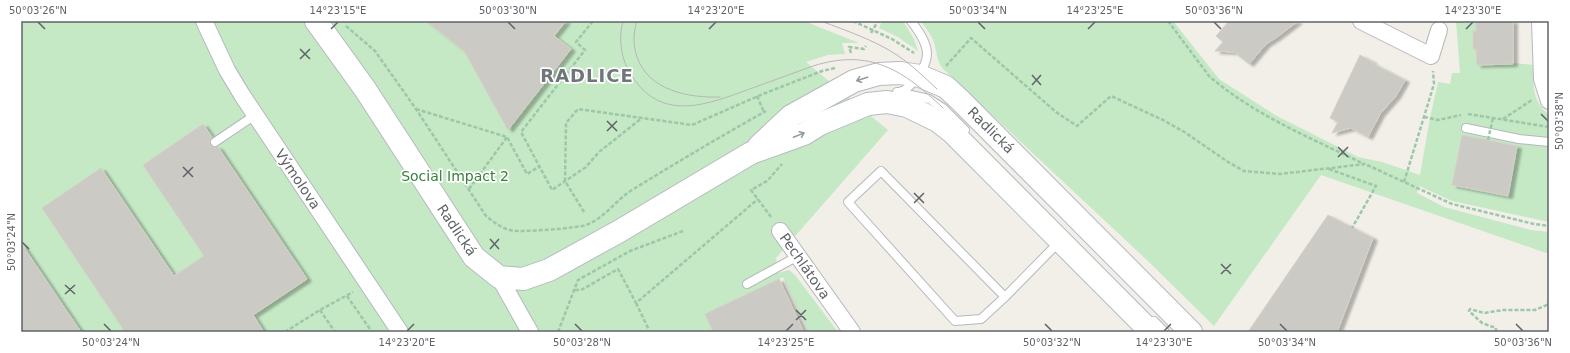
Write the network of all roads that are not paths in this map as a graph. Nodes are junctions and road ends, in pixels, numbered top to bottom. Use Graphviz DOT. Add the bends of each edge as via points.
graph roads {
  1 [pos="204,21"];
  2 [pos="316,21"];
  3 [pos="910,21"];
  4 [pos="1361,21"];
  5 [pos="1540,21"];
  6 [pos="1439,30"];
  7 [pos="917,77"];
  8 [pos="886,92"];
  9 [pos="898,92"];
  10 [pos="870,95"];
  11 [pos="1547,97"];
  12 [pos="947,99"];
  13 [pos="255,115"];
  14 [pos="820,124"];
  15 [pos="1466,128"];
  16 [pos="961,134"];
  17 [pos="215,142"];
  18 [pos="1549,142"];
  19 [pos="751,153"];
  20 [pos="780,231"];
  21 [pos="1061,240"];
  22 [pos="798,256"];
  23 [pos="499,277"];
  24 [pos="747,284"];
  25 [pos="1005,297"];
  26 [pos="1150,324"];
  27 [pos="400,332"];
  28 [pos="530,332"];
  29 [pos="852,332"];
  30 [pos="1165,332"];
  31 [pos="1191,332"];
  1 -- 13 [label="street, Výmolova" via="227,70"];
  2 -- 23 [label="main road, Radlická" via="365,89 474,257"];
  3 -- 7 [label="lane" via="922,38 927,54"];
  4 -- 6 [label="street" via="1431,56"];
  5 -- 11 [label="street" via="1542,79"];
  7 -- 9 [label="lane"];
  7 -- 9 [label="lane" via="906,90"];
  7 -- 12 [label="lane" via="930,84"];
  7 -- 16 [label="lane"];
  7 -- 16 [label="lane" via="929,99 943,108"];
  7 -- 19 [label="main road, Radlická, one-way" via="890,73 854,82 791,116"];
  7 -- 31 [label="main road, Radlická" via="932,80 946,87 960,100"];
  8 -- 9 [label="lane"];
  10 -- 14 [label="lane" via="839,108"];
  13 -- 17 [label="lane"];
  13 -- 27 [label="street, Výmolova"];
  14 -- 16 [label="main road, Radlická" via="868,104 887,102 907,106"];
  19 -- 14 [label="main road, Radlická, one-way" via="804,134"];
  15 -- 18 [label="lane" via="1519,139"];
  16 -- 21 [label="main road, Radlická"];
  19 -- 23 [label="main road, Radlická" via="549,270 523,279"];
  20 -- 22 [label="street, Pechlátova"];
  21 -- 25 [label="lane"];
  21 -- 26 [label="main road, Radlická"];
  22 -- 24 [label="lane"];
  22 -- 29 [label="street, Pechlátova"];
  23 -- 28 [label="street"];
  25 -- 25 [label="lane" via="881,171 848,202 955,321 981,319"];
  26 -- 30 [label="lane"];
}
